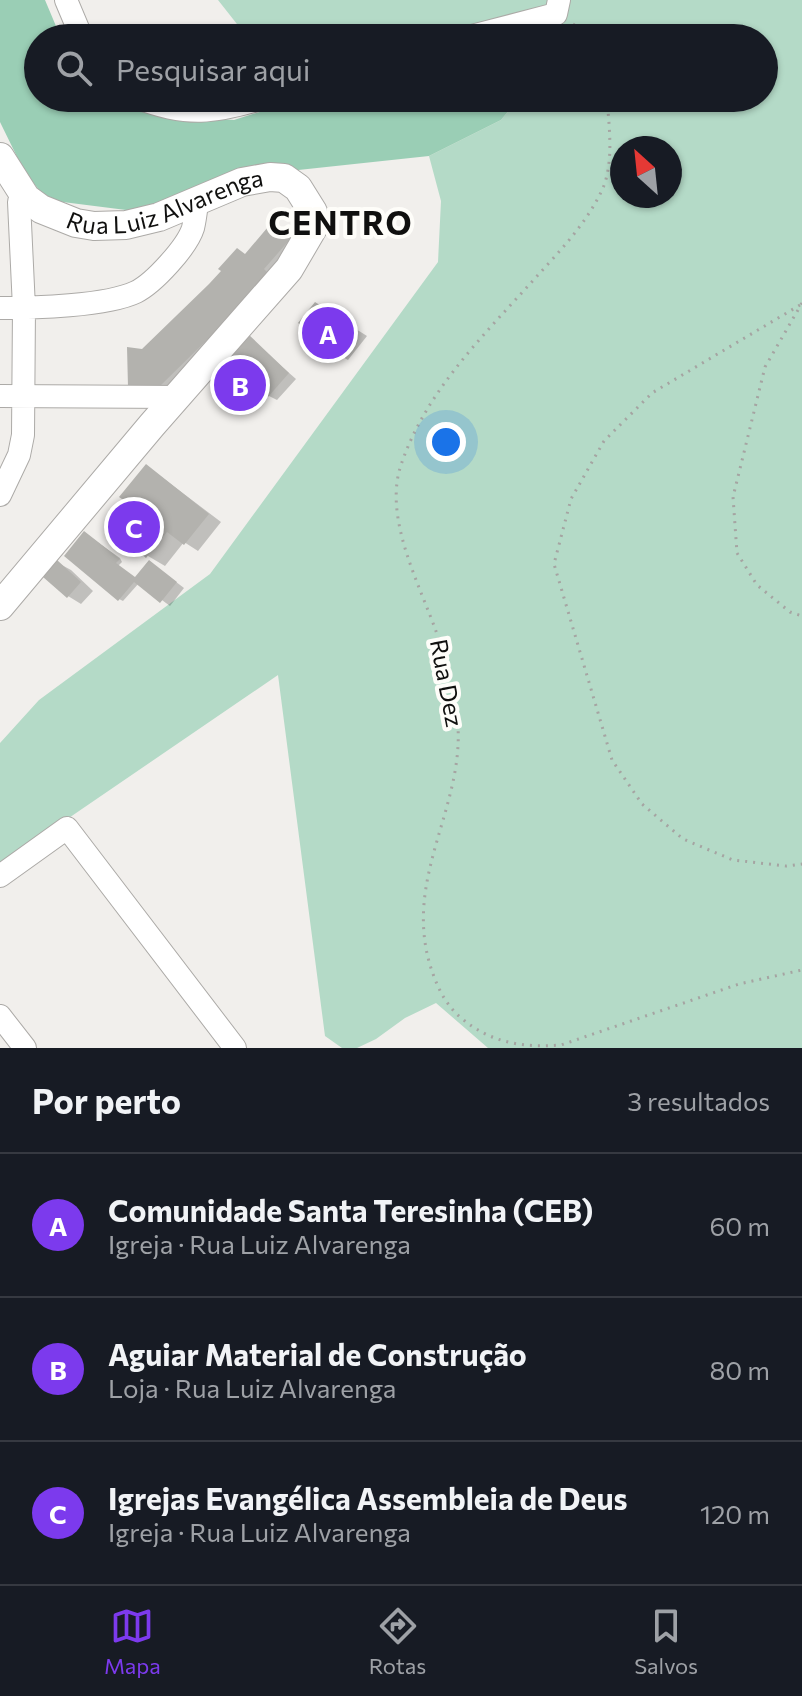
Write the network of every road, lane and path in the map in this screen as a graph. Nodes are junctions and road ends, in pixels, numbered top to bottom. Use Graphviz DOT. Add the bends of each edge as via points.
graph roads {
  1 [pos="66,0"];
  2 [pos="558,7"];
  3 [pos="76,24"];
  4 [pos="506,24"];
  5 [pos="608,112"];
  6 [pos="3,170"];
  7 [pos="15,202"];
  8 [pos="197,203"];
  9 [pos="801,304"];
  10 [pos="0,308"];
  11 [pos="24,308"];
  12 [pos="11,396"];
  13 [pos="178,397"];
  14 [pos="0,495"];
  15 [pos="0,606"];
  16 [pos="802,616"];
  17 [pos="802,864"];
  18 [pos="0,876"];
  19 [pos="802,970"];
  20 [pos="0,1016"];
  21 [pos="25,1048"];
  22 [pos="235,1048"];
  23 [pos="532,1048"];
  24 [pos="532,1048"];
  1 -- 3 [label="street"];
  2 -- 4 [label="street"];
  5 -- 23 [label="path, Rua Dez" via="604,186 581,225 440,390 399,469 399,528 438,635 458,719 453,780 422,906 424,944 450,1008 502,1042"];
  6 -- 7 [label="street, Rua Luiz Alvarenga"];
  7 -- 8 [label="street, Rua Luiz Alvarenga" via="94,226 126,225"];
  7 -- 11 [label="street"];
  8 -- 11 [label="street" via="184,244 145,287 119,298"];
  8 -- 13 [label="street, Rua Luiz Alvarenga" via="242,182 284,178 306,197 313,228 289,269"];
  9 -- 16 [label="path" via="765,367 733,497 737,553 757,585"];
  9 -- 17 [label="path" via="652,393 604,441 571,499 554,564 612,760 642,804 683,839 733,860"];
  10 -- 11 [label="street"];
  11 -- 12 [label="street"];
  12 -- 13 [label="street"];
  12 -- 14 [label="street" via="23,435"];
  13 -- 15 [label="street, Rua Luiz Alvarenga"];
  18 -- 22 [label="street" via="67,828"];
  19 -- 24 [label="path, Rua Dez" via="739,984 561,1045"];
  20 -- 21 [label="street"];
}
